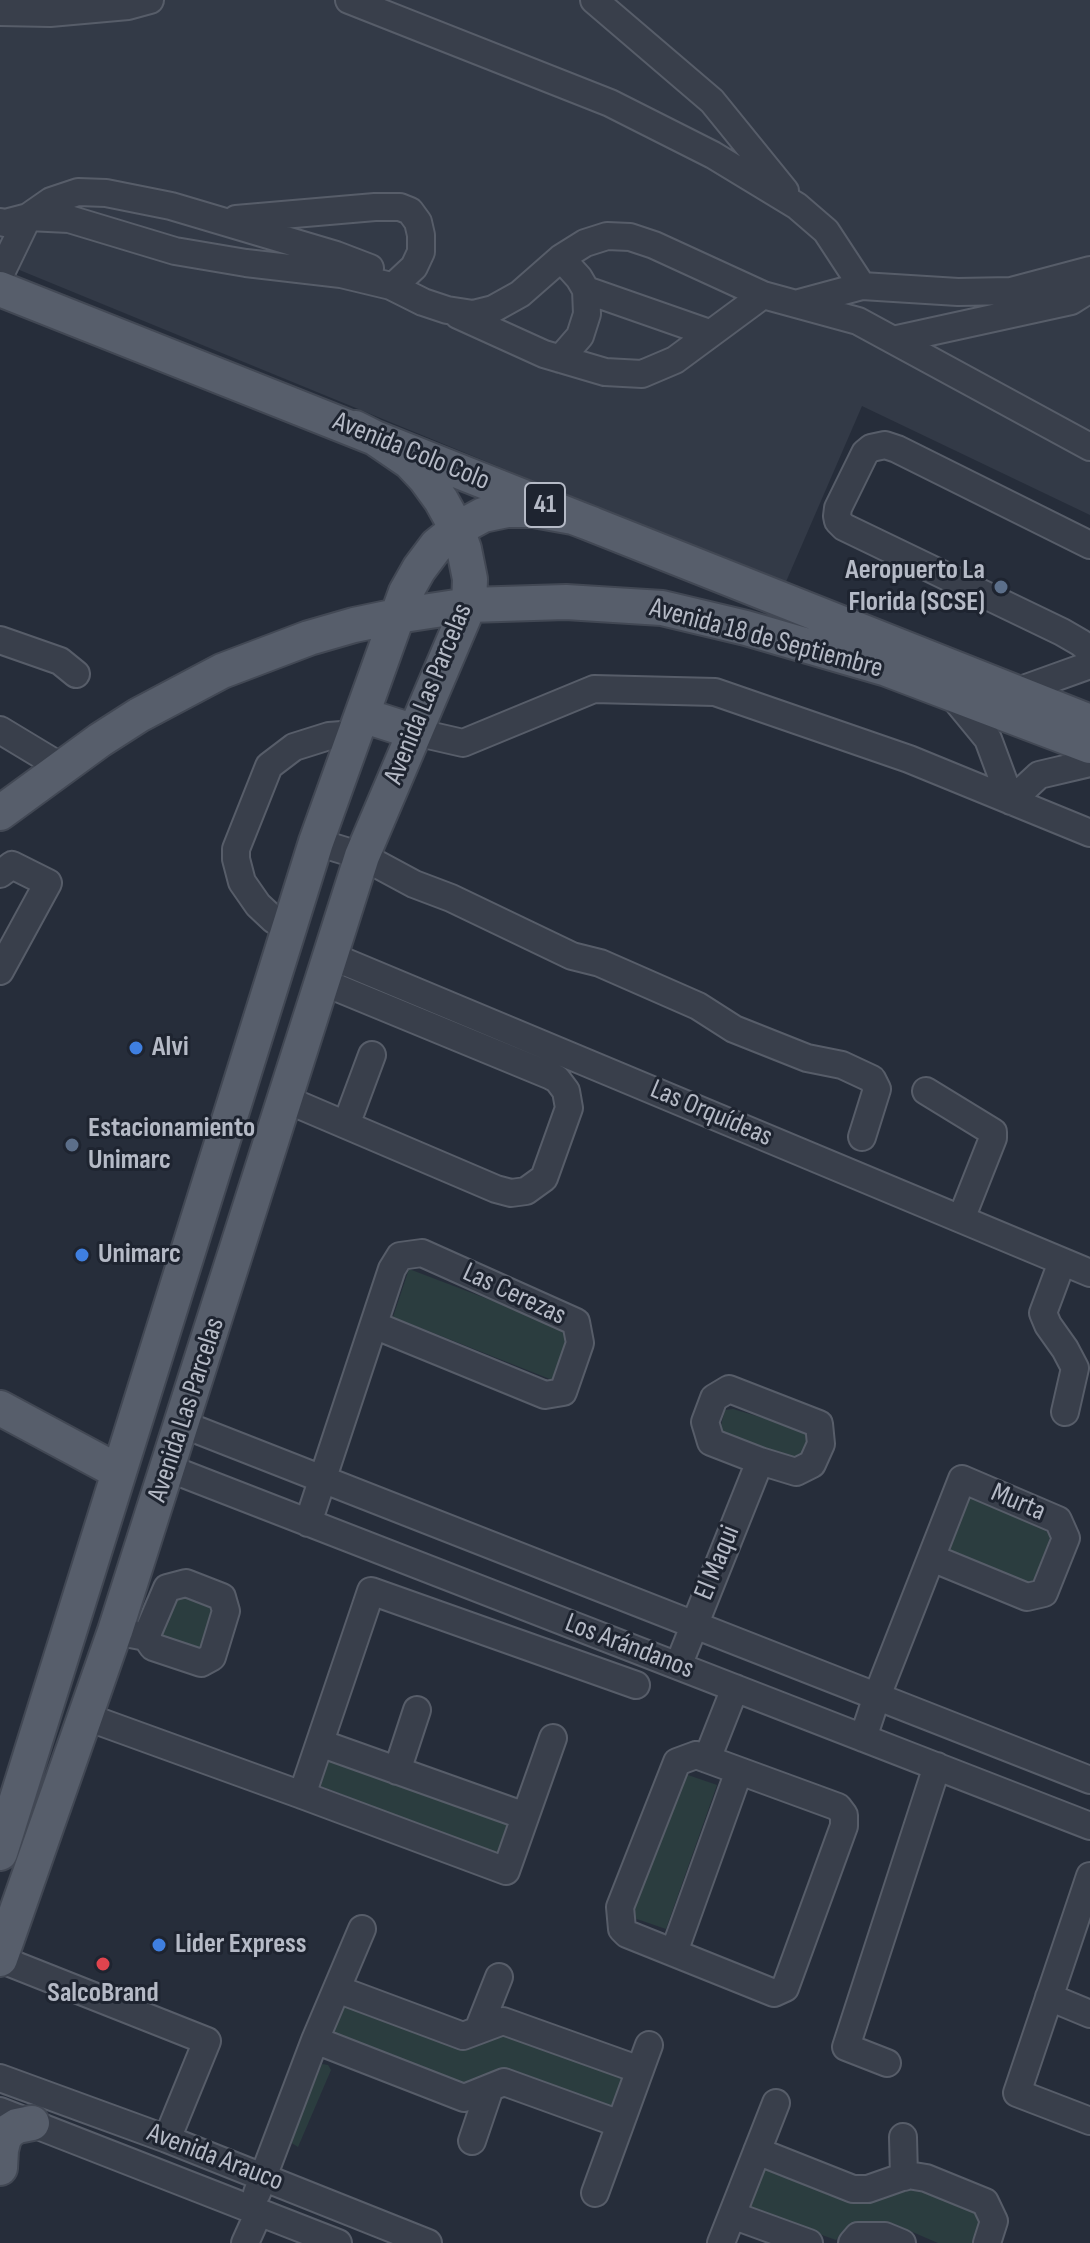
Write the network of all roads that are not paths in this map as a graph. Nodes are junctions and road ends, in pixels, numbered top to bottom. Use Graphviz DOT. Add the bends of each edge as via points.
graph roads {
  1 [pos="150,0"];
  2 [pos="349,0"];
  3 [pos="594,0"];
  4 [pos="0,12"];
  5 [pos="797,206"];
  6 [pos="28,217"];
  7 [pos="220,221"];
  8 [pos="0,222"];
  9 [pos="561,258"];
  10 [pos="1090,270"];
  11 [pos="0,275"];
  12 [pos="399,281"];
  13 [pos="862,286"];
  14 [pos="0,289"];
  15 [pos="1090,289"];
  16 [pos="586,290"];
  17 [pos="763,295"];
  18 [pos="796,303"];
  19 [pos="447,310"];
  20 [pos="709,333"];
  21 [pos="893,340"];
  22 [pos="560,359"];
  23 [pos="355,428"];
  24 [pos="1090,447"];
  25 [pos="592,524"];
  26 [pos="457,529"];
  27 [pos="1090,545"];
  28 [pos="469,605"];
  29 [pos="397,616"];
  30 [pos="354,625"];
  31 [pos="0,640"];
  32 [pos="1090,651"];
  33 [pos="1090,665"];
  34 [pos="379,666"];
  35 [pos="76,674"];
  36 [pos="1015,692"];
  37 [pos="951,694"];
  38 [pos="1090,722"];
  39 [pos="358,724"];
  40 [pos="0,730"];
  41 [pos="415,732"];
  42 [pos="1090,746"];
  43 [pos="1090,763"];
  44 [pos="63,768"];
  45 [pos="1011,801"];
  46 [pos="0,813"];
  47 [pos="1090,833"];
  48 [pos="316,842"];
  49 [pos="362,856"];
  50 [pos="0,874"];
  51 [pos="290,927"];
  52 [pos="327,969"];
  53 [pos="0,971"];
  54 [pos="372,1055"];
  55 [pos="926,1091"];
  56 [pos="285,1099"];
  57 [pos="346,1125"];
  58 [pos="862,1137"];
  59 [pos="961,1219"];
  60 [pos="1062,1262"];
  61 [pos="1090,1273"];
  62 [pos="374,1325"];
  63 [pos="0,1408"];
  64 [pos="1065,1412"];
  65 [pos="182,1424"];
  66 [pos="760,1461"];
  67 [pos="168,1468"];
  68 [pos="119,1472"];
  69 [pos="322,1479"];
  70 [pos="308,1523"];
  71 [pos="932,1558"];
  72 [pos="694,1625"];
  73 [pos="678,1666"];
  74 [pos="636,1685"];
  75 [pos="735,1688"];
  76 [pos="877,1696"];
  77 [pos="417,1710"];
  78 [pos="84,1716"];
  79 [pos="553,1738"];
  80 [pos="863,1738"];
  81 [pos="320,1743"];
  82 [pos="707,1759"];
  83 [pos="937,1766"];
  84 [pos="397,1771"];
  85 [pos="739,1771"];
  86 [pos="1090,1780"];
  87 [pos="302,1795"];
  88 [pos="525,1816"];
  89 [pos="1090,1826"];
  90 [pos="0,1853"];
  91 [pos="1087,1892"];
  92 [pos="362,1929"];
  93 [pos="674,1952"];
  94 [pos="0,1959"];
  95 [pos="499,1977"];
  96 [pos="337,1989"];
  97 [pos="1049,1997"];
  98 [pos="1090,2014"];
  99 [pos="478,2030"];
  100 [pos="315,2040"];
  101 [pos="649,2045"];
  102 [pos="887,2063"];
  103 [pos="640,2070"];
  104 [pos="0,2078"];
  105 [pos="490,2088"];
  106 [pos="776,2103"];
  107 [pos="0,2111"];
  108 [pos="1090,2121"];
  109 [pos="32,2123"];
  110 [pos="620,2124"];
  111 [pos="903,2137"];
  112 [pos="167,2139"];
  113 [pos="472,2141"];
  114 [pos="757,2151"];
  115 [pos="0,2168"];
  116 [pos="263,2177"];
  117 [pos="904,2177"];
  118 [pos="595,2193"];
  119 [pos="255,2210"];
  120 [pos="732,2215"];
  121 [pos="245,2243"];
  122 [pos="338,2243"];
  123 [pos="428,2243"];
  124 [pos="721,2243"];
  125 [pos="809,2243"];
  126 [pos="852,2243"];
  127 [pos="902,2243"];
  128 [pos="987,2243"];
  1 -- 4 [label="street" via="50,13"];
  2 -- 5 [label="street" via="610,103 713,155"];
  3 -- 5 [label="street" via="712,101"];
  5 -- 13 [label="street" via="826,231"];
  6 -- 7 [label="street" via="51,201 78,192 171,206"];
  6 -- 8 [label="street"];
  6 -- 11 [label="street"];
  6 -- 19 [label="street" via="69,219 175,251 341,274 391,286"];
  7 -- 12 [label="street" via="336,255"];
  7 -- 12 [label="street" via="400,207 418,222 421,252"];
  9 -- 16 [label="street"];
  9 -- 17 [label="street" via="607,236 630,237"];
  9 -- 19 [label="street" via="520,294 493,309 473,314"];
  10 -- 13 [label="street" via="1011,291"];
  12 -- 19 [label="street"];
  13 -- 18 [label="street"];
  14 -- 23 [label="main road, Avenida Colo Colo / 41"];
  15 -- 21 [label="street" via="1071,301"];
  16 -- 20 [label="street"];
  16 -- 22 [label="street" via="587,314 580,336"];
  17 -- 18 [label="street"];
  17 -- 20 [label="street"];
  18 -- 21 [label="street" via="858,321"];
  19 -- 22 [label="street"];
  20 -- 22 [label="street" via="675,360 642,374 605,372"];
  21 -- 24 [label="street"];
  23 -- 25 [label="main road, Avenida Colo Colo / 41"];
  23 -- 26 [label="main road, Avenida Las Parcelas" via="410,462 434,489"];
  25 -- 26 [label="main road, Avenida Las Parcelas" via="516,510 483,515"];
  25 -- 36 [label="main road, Avenida Colo Colo / 41"];
  26 -- 28 [label="main road, Avenida Las Parcelas" via="469,570"];
  26 -- 29 [label="main road, Avenida Las Parcelas" via="427,557"];
  27 -- 32 [label="street" via="885,445 865,453 838,508 844,527 1062,632"];
  28 -- 29 [label="main road, Avenida 18 de Septiembre"];
  28 -- 37 [label="main road, Avenida 18 de Septiembre" via="566,602 662,608 819,648"];
  28 -- 41 [label="main road, Avenida Las Parcelas"];
  29 -- 30 [label="main road, Avenida 18 de Septiembre"];
  29 -- 34 [label="main road, Avenida Las Parcelas"];
  30 -- 34 [label="main road" via="371,639"];
  30 -- 44 [label="main road, Avenida 18 de Septiembre" via="265,653 180,692"];
  31 -- 35 [label="street" via="60,661"];
  33 -- 36 [label="street"];
  34 -- 39 [label="main road, Avenida Las Parcelas"];
  36 -- 38 [label="main road, Avenida Colo Colo / 41"];
  37 -- 42 [label="main road, Avenida 18 de Septiembre"];
  37 -- 45 [label="street" via="988,739"];
  39 -- 41 [label="main road"];
  39 -- 48 [label="main road, Avenida Las Parcelas"];
  39 -- 51 [label="street" via="294,747 269,766 236,849 242,882 274,920"];
  40 -- 44 [label="street"];
  41 -- 45 [label="street" via="463,743 594,689 715,692 909,759"];
  41 -- 49 [label="main road, Avenida Las Parcelas"];
  43 -- 45 [label="street" via="1039,775"];
  44 -- 46 [label="main road, Avenida 18 de Septiembre"];
  45 -- 47 [label="street"];
  48 -- 49 [label="street"];
  48 -- 51 [label="main road, Avenida Las Parcelas"];
  49 -- 52 [label="main road, Avenida Las Parcelas"];
  49 -- 58 [label="street" via="572,956 698,1006 734,1029 872,1079 877,1089"];
  50 -- 53 [label="street" via="12,865 48,883"];
  51 -- 68 [label="main road, Avenida Las Parcelas"];
  52 -- 56 [label="main road, Avenida Las Parcelas"];
  52 -- 57 [label="street" via="551,1076 569,1099 548,1171 539,1183 519,1193 496,1189"];
  52 -- 59 [label="street, Las Orquídeas"];
  54 -- 57 [label="street"];
  55 -- 59 [label="street" via="993,1132"];
  56 -- 57 [label="street"];
  56 -- 65 [label="main road, Avenida Las Parcelas"];
  59 -- 60 [label="street, Las Orquídeas"];
  60 -- 61 [label="street, Las Orquídeas"];
  60 -- 64 [label="street" via="1043,1313 1075,1368"];
  62 -- 62 [label="street, Las Cerezas" via="545,1395 563,1392 580,1343 576,1322 422,1253 400,1256"];
  62 -- 69 [label="street, Las Cerezas"];
  63 -- 68 [label="main road"];
  65 -- 67 [label="main road, Avenida Las Parcelas"];
  65 -- 69 [label="street, Los Arándanos"];
  66 -- 72 [label="street, El Maqui"];
  67 -- 68 [label="main road"];
  67 -- 70 [label="street, Los Arándanos"];
  67 -- 78 [label="main road, Avenida Las Parcelas" via="130,1634"];
  68 -- 90 [label="main road, Avenida Las Parcelas"];
  69 -- 70 [label="street, Las Cerezas"];
  69 -- 72 [label="street, Los Arándanos"];
  70 -- 73 [label="street, Los Arándanos"];
  71 -- 71 [label="street, Murta" via="962,1479 1058,1520 1066,1538 1044,1593 1027,1597"];
  71 -- 76 [label="street, Murta"];
  72 -- 73 [label="street, El Maqui"];
  72 -- 76 [label="street, Los Arándanos"];
  73 -- 75 [label="street, Los Arándanos"];
  74 -- 81 [label="street" via="371,1591"];
  75 -- 80 [label="street, Los Arándanos"];
  75 -- 82 [label="street"];
  76 -- 80 [label="street, Murta"];
  76 -- 86 [label="street, Los Arándanos"];
  77 -- 84 [label="street"];
  78 -- 87 [label="street"];
  78 -- 94 [label="main road, Avenida Las Parcelas"];
  79 -- 88 [label="street"];
  80 -- 83 [label="street, Los Arándanos"];
  81 -- 84 [label="street"];
  81 -- 87 [label="street"];
  82 -- 85 [label="street"];
  82 -- 93 [label="street" via="696,1755 677,1762 620,1907 627,1934"];
  83 -- 89 [label="street, Los Arándanos"];
  83 -- 102 [label="street" via="846,2047"];
  84 -- 88 [label="street"];
  85 -- 93 [label="street"];
  85 -- 93 [label="street" via="838,1807 844,1826 785,1988 774,1993"];
  87 -- 88 [label="street" via="506,1871"];
  91 -- 97 [label="street"];
  92 -- 96 [label="street"];
  94 -- 112 [label="street" via="207,2041"];
  95 -- 99 [label="street"];
  96 -- 99 [label="street" via="463,2036"];
  96 -- 100 [label="street"];
  97 -- 98 [label="street"];
  97 -- 108 [label="street" via="1017,2093"];
  99 -- 103 [label="street" via="503,2021"];
  100 -- 105 [label="street" via="464,2098"];
  100 -- 116 [label="street"];
  101 -- 103 [label="street"];
  103 -- 110 [label="street"];
  104 -- 112 [label="street, Avenida Arauco"];
  105 -- 110 [label="street" via="504,2082"];
  105 -- 113 [label="street"];
  106 -- 114 [label="street"];
  107 -- 109 [label="street, Avenida Arauco"];
  109 -- 115 [label="main road" via="17,2126 4,2138"];
  109 -- 119 [label="street, Avenida Arauco"];
  110 -- 118 [label="street"];
  111 -- 117 [label="street"];
  112 -- 116 [label="street, Avenida Arauco"];
  114 -- 117 [label="street" via="853,2189"];
  114 -- 120 [label="street"];
  116 -- 119 [label="street"];
  116 -- 123 [label="street, Avenida Arauco"];
  117 -- 128 [label="street" via="926,2178 985,2202 994,2221"];
  119 -- 121 [label="street"];
  119 -- 122 [label="street, Avenida Arauco"];
  120 -- 124 [label="street"];
  120 -- 125 [label="street"];
  126 -- 127 [label="street" via="858,2236 885,2236"];
}
